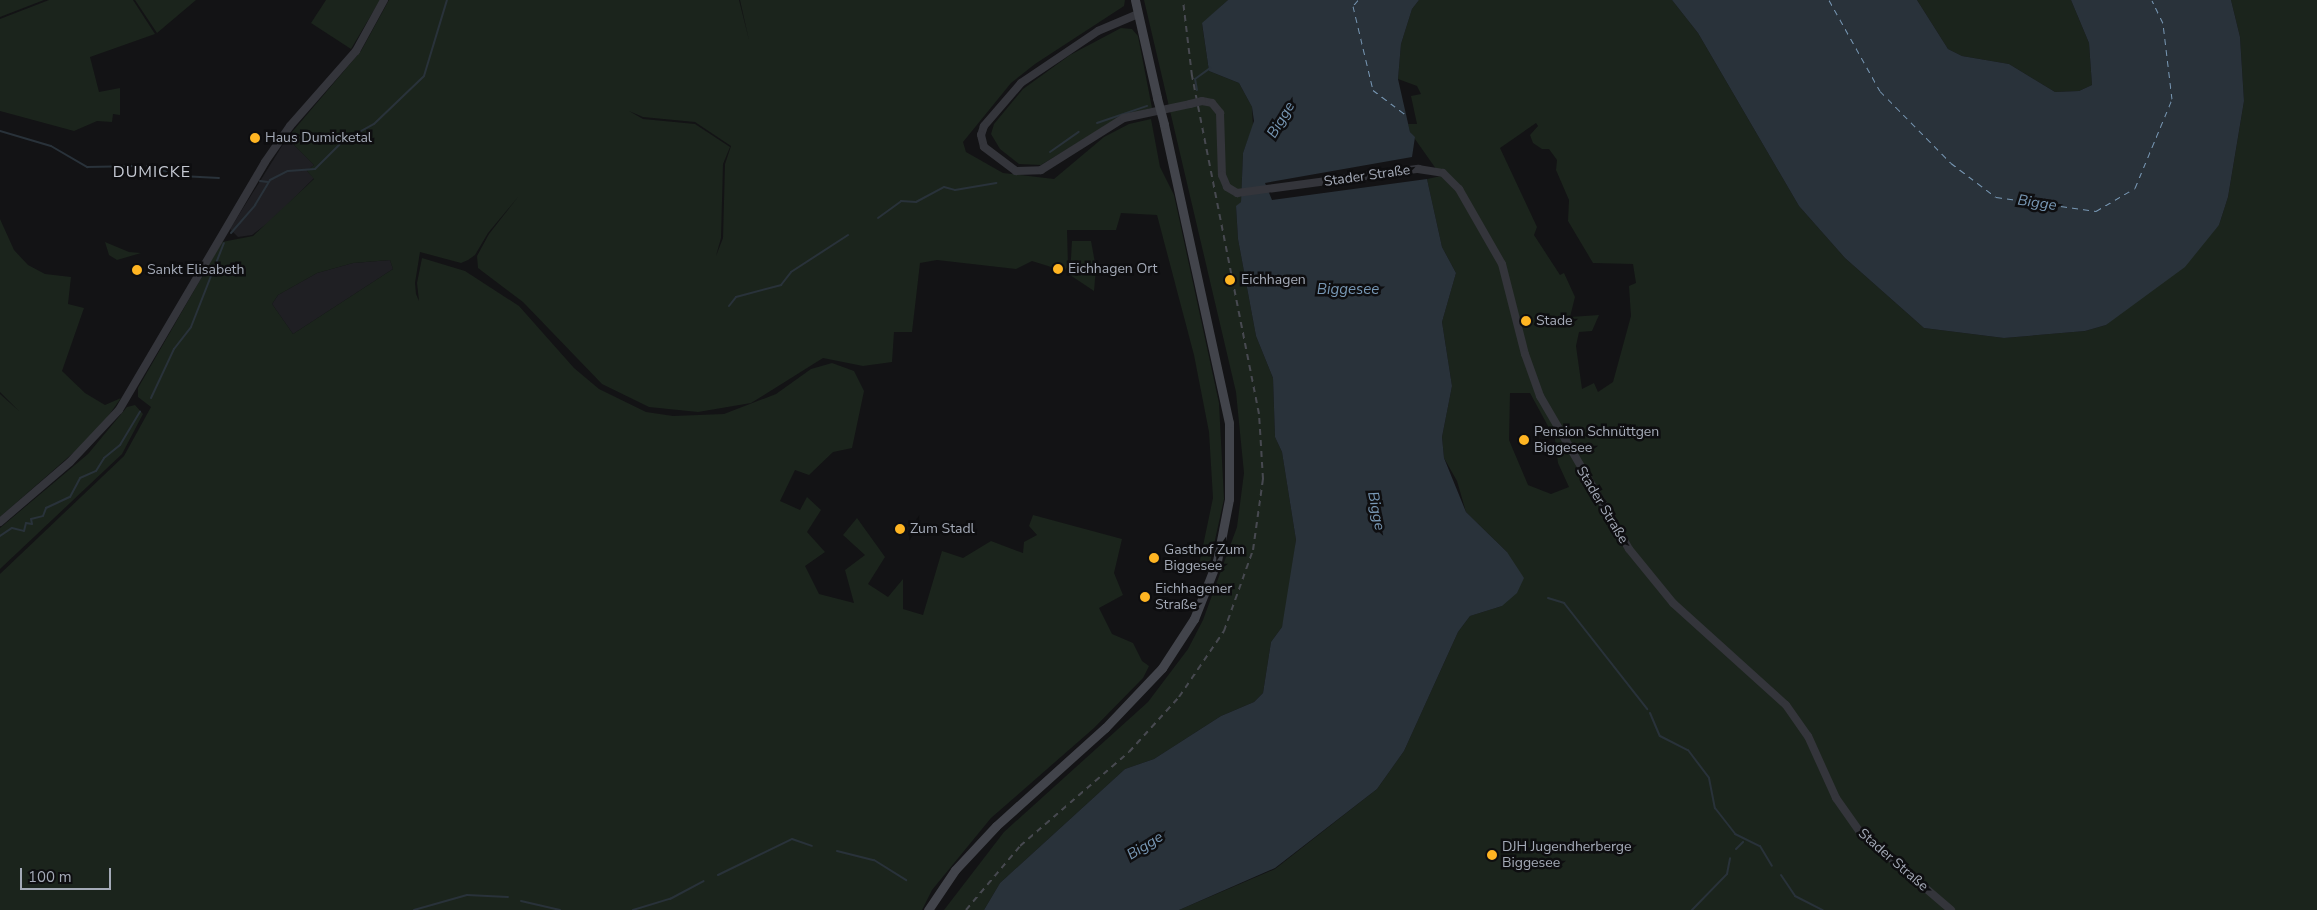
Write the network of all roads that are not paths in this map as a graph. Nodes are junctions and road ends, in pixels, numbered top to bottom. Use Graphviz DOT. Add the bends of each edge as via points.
graph roads {
  1 [pos="384,0"];
  2 [pos="1135,0"];
  3 [pos="1138,14"];
  4 [pos="0,522"];
  5 [pos="928,910"];
  6 [pos="1952,910"];
  1 -- 4 [label="street" via="356,51 290,126 265,162 119,410 70,462"];
  2 -- 3 [label="main road"];
  3 -- 5 [label="main road, bridge" via="1229,423 1230,499 1217,561 1191,624 1149,684 996,826 955,870"];
  3 -- 6 [label="street, Stader Straße, bridge" via="1098,31 1020,83 984,126 981,135 984,146 1016,171 1040,170 1124,118 1202,101 1212,103 1220,113 1222,175 1227,188 1236,193 1418,169 1443,173 1459,189 1502,264 1525,354 1540,396 1629,549 1673,603 1786,705 1808,736 1836,798 1860,832"];
}
